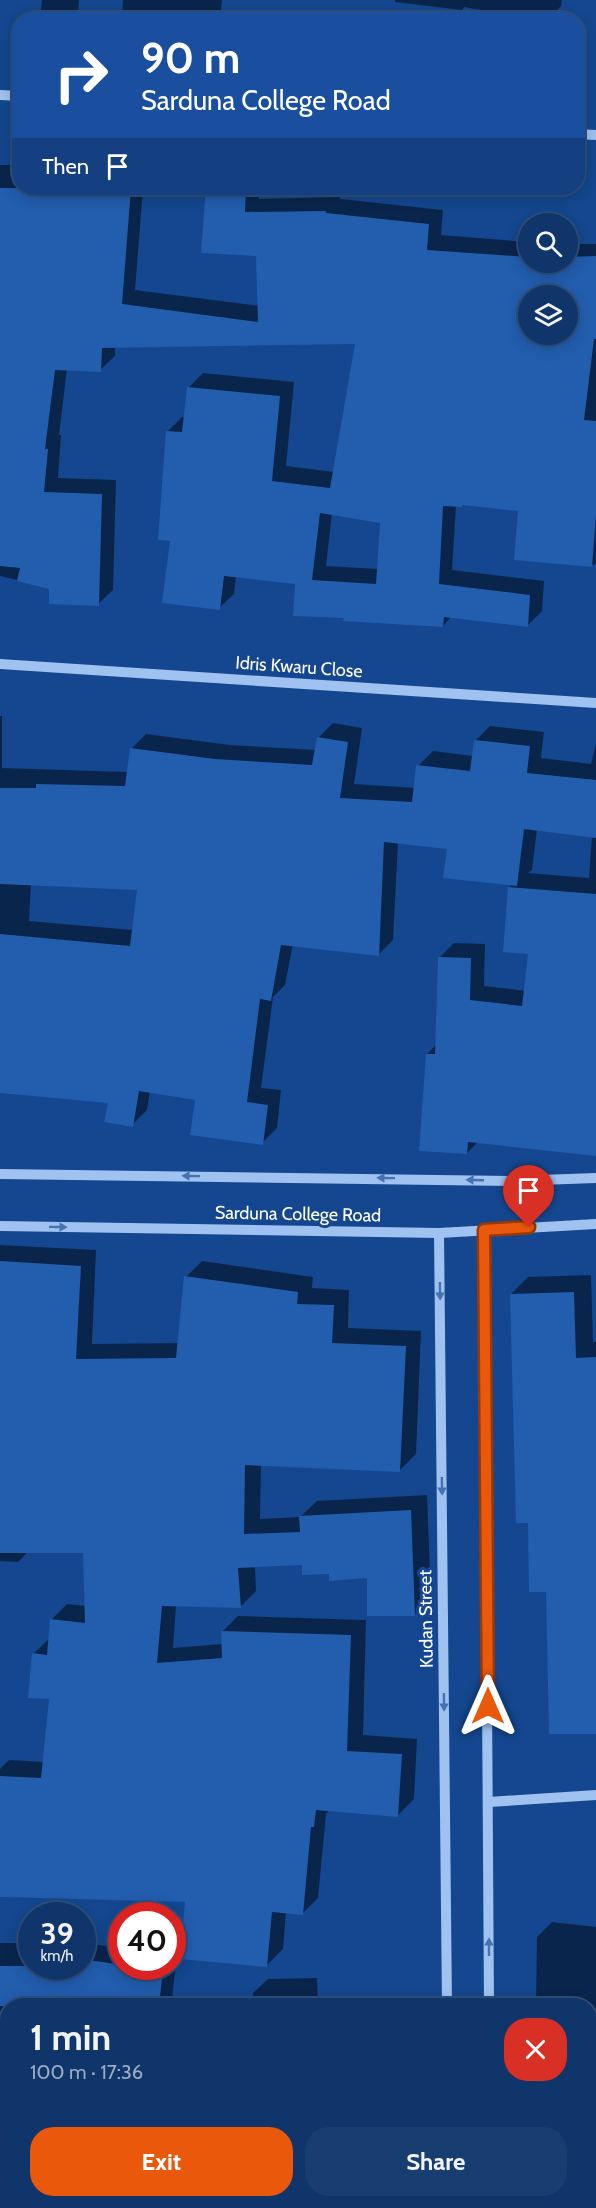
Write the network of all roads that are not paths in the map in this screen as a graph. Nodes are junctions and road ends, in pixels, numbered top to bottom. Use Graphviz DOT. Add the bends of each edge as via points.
graph roads {
  1 [pos="0,664"];
  2 [pos="596,703"];
  3 [pos="0,1174"];
  4 [pos="596,1178"];
  5 [pos="596,1224"];
  6 [pos="0,1226"];
  7 [pos="484,1230"];
  8 [pos="439,1233"];
  9 [pos="596,1796"];
  10 [pos="489,1802"];
  11 [pos="447,1998"];
  12 [pos="489,1998"];
  1 -- 2 [label="street, Idris Kwaru Close"];
  4 -- 3 [label="street, Sarduna College Road, one-way" via="512,1181"];
  5 -- 7 [label="street, Sarduna College Road"];
  6 -- 8 [label="street, Sarduna College Road, one-way"];
  7 -- 8 [label="street, Sarduna College Road"];
  7 -- 10 [label="street"];
  8 -- 11 [label="street, Kudan Street, one-way"];
  9 -- 10 [label="street"];
  12 -- 10 [label="street, one-way"];
}
